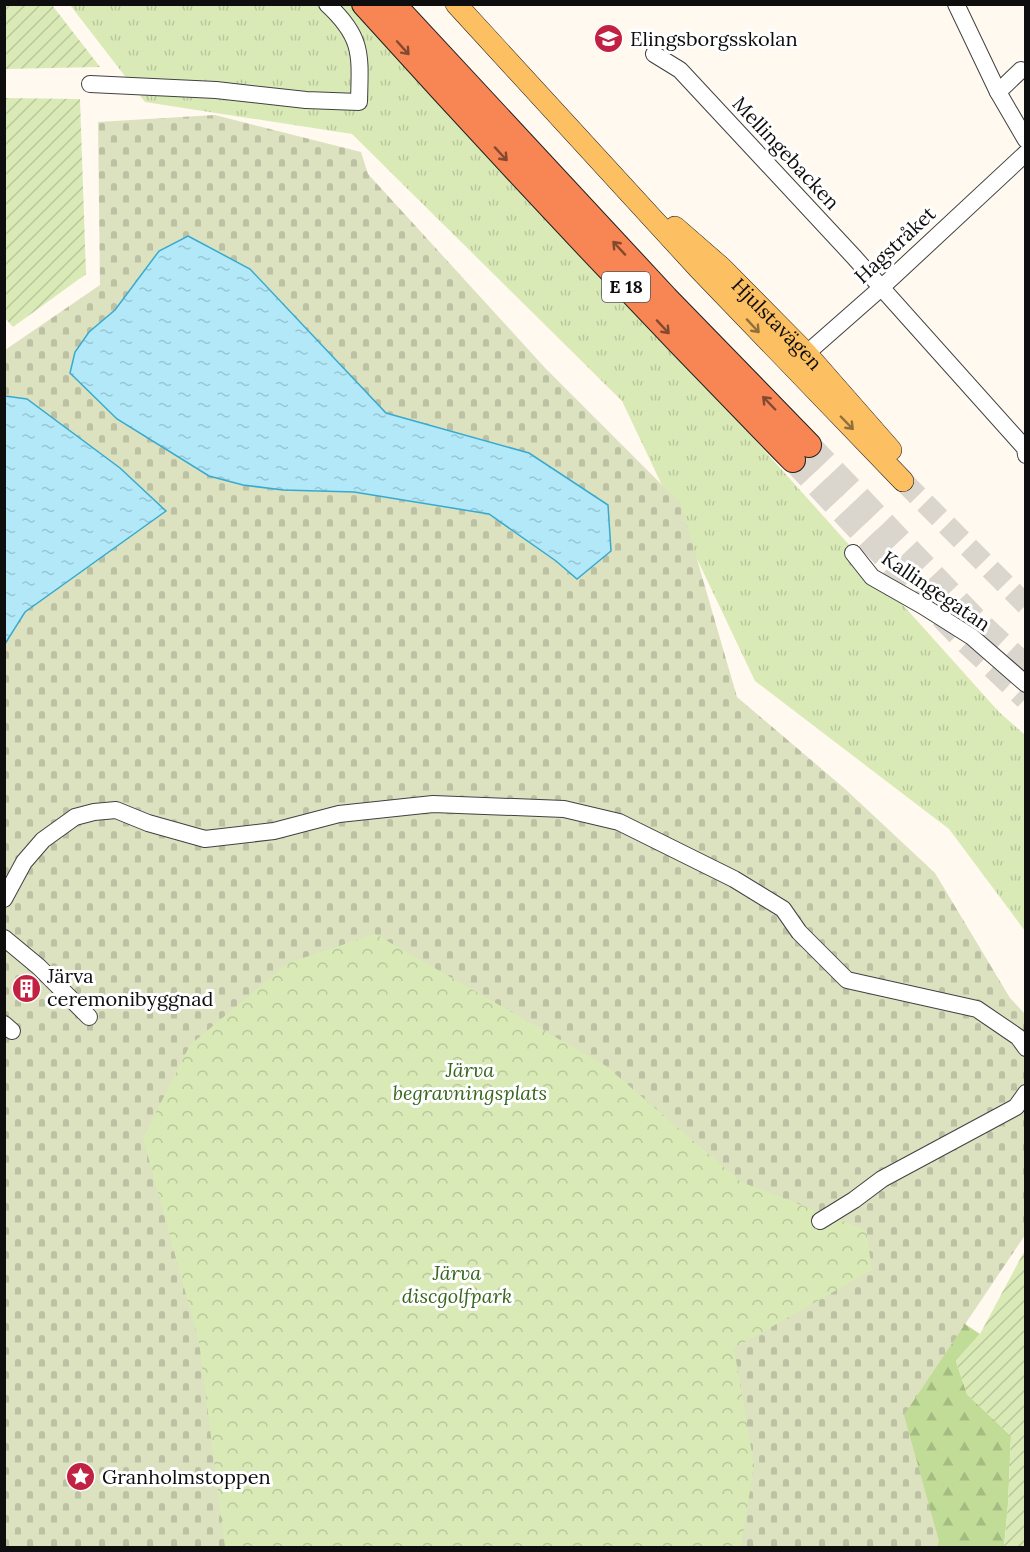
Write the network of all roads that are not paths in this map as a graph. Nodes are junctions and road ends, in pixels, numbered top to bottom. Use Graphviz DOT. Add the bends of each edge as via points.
graph roads {
  1 [pos="327,4"];
  2 [pos="364,4"];
  3 [pos="393,4"];
  4 [pos="456,4"];
  5 [pos="956,4"];
  6 [pos="654,54"];
  7 [pos="1021,70"];
  8 [pos="90,84"];
  9 [pos="998,92"];
  10 [pos="470,105"];
  11 [pos="1026,140"];
  12 [pos="1026,153"];
  13 [pos="881,288"];
  14 [pos="799,359"];
  15 [pos="801,453"];
  16 [pos="1026,455"];
  17 [pos="908,477"];
  18 [pos="853,553"];
  19 [pos="1026,684"];
  20 [pos="4,899"];
  21 [pos="4,938"];
  22 [pos="89,1017"];
  23 [pos="1026,1048"];
  24 [pos="1026,1093"];
  25 [pos="820,1221"];
  1 -- 8 [label="street" via="346,22 356,40 359,102"];
  2 -- 10 [label="highway, E 18, one-way"];
  3 -- 10 [label="highway, E 18"];
  4 -- 14 [label="main road, Hjulstavägen" via="698,268"];
  5 -- 9 [label="street"];
  6 -- 13 [label="street, Mellingebacken" via="680,70"];
  7 -- 9 [label="street"];
  9 -- 11 [label="street"];
  10 -- 15 [label="highway, E 18" via="671,335"];
  12 -- 13 [label="street, Hagstråket"];
  13 -- 14 [label="street, Hagstråket"];
  13 -- 16 [label="street, Mellingebacken" via="1025,448"];
  14 -- 17 [label="main road, Hjulstavägen"];
  18 -- 19 [label="street, Kallingegatan" via="872,577 972,637"];
  20 -- 23 [label="street" via="24,862 43,840 75,817 94,812 116,810 205,839 274,831 339,814 433,804 564,809 619,822 744,885 783,909 799,932 847,980 977,1009 1018,1037"];
  21 -- 22 [label="street"];
  24 -- 25 [label="street" via="1016,1107 882,1179"];
}
